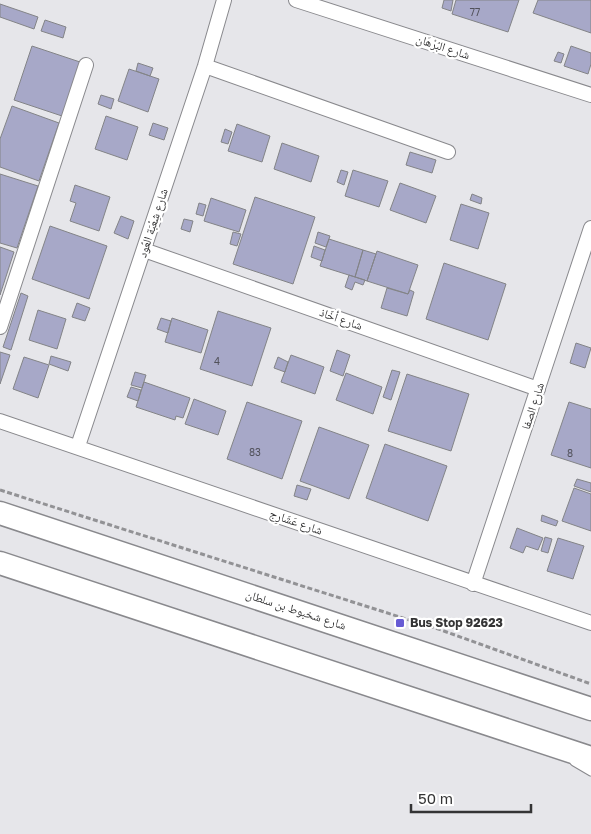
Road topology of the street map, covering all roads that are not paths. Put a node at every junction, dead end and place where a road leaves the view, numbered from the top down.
1 (224, 0) edge
2 (296, 0) edge
3 (86, 65) dead end
4 (204, 66) junction
5 (591, 95) edge
6 (448, 152) dead end
7 (591, 228) edge
8 (144, 250) junction
9 (0, 327) edge
10 (538, 389) junction
11 (0, 421) edge
12 (78, 446) junction
13 (3, 513) edge
14 (0, 562) edge
15 (473, 584) junction
16 (591, 623) edge
17 (591, 709) edge
18 (550, 743) junction
19 (591, 758) edge
20 (591, 772) edge

1 - 4 street, شارع شِعْبَة العُود
2 - 5 street, شارع البُرْهَان
3 - 9 street
4 - 6 street
4 - 8 street, شارع شِعْبَة العُود
7 - 10 street, شارع الصفا
8 - 10 street, شارع أخّاذ
8 - 12 street, شارع شِعْبَة العُود
10 - 15 street, شارع الصفا
11 - 12 street, شارع عَشَارِج
12 - 15 street, شارع عَشَارِج
13 - 17 main road, شارع شخبوط بن سلطان
14 - 18 main road
15 - 16 street, شارع عَشَارِج
18 - 19 main road
18 - 20 lane

